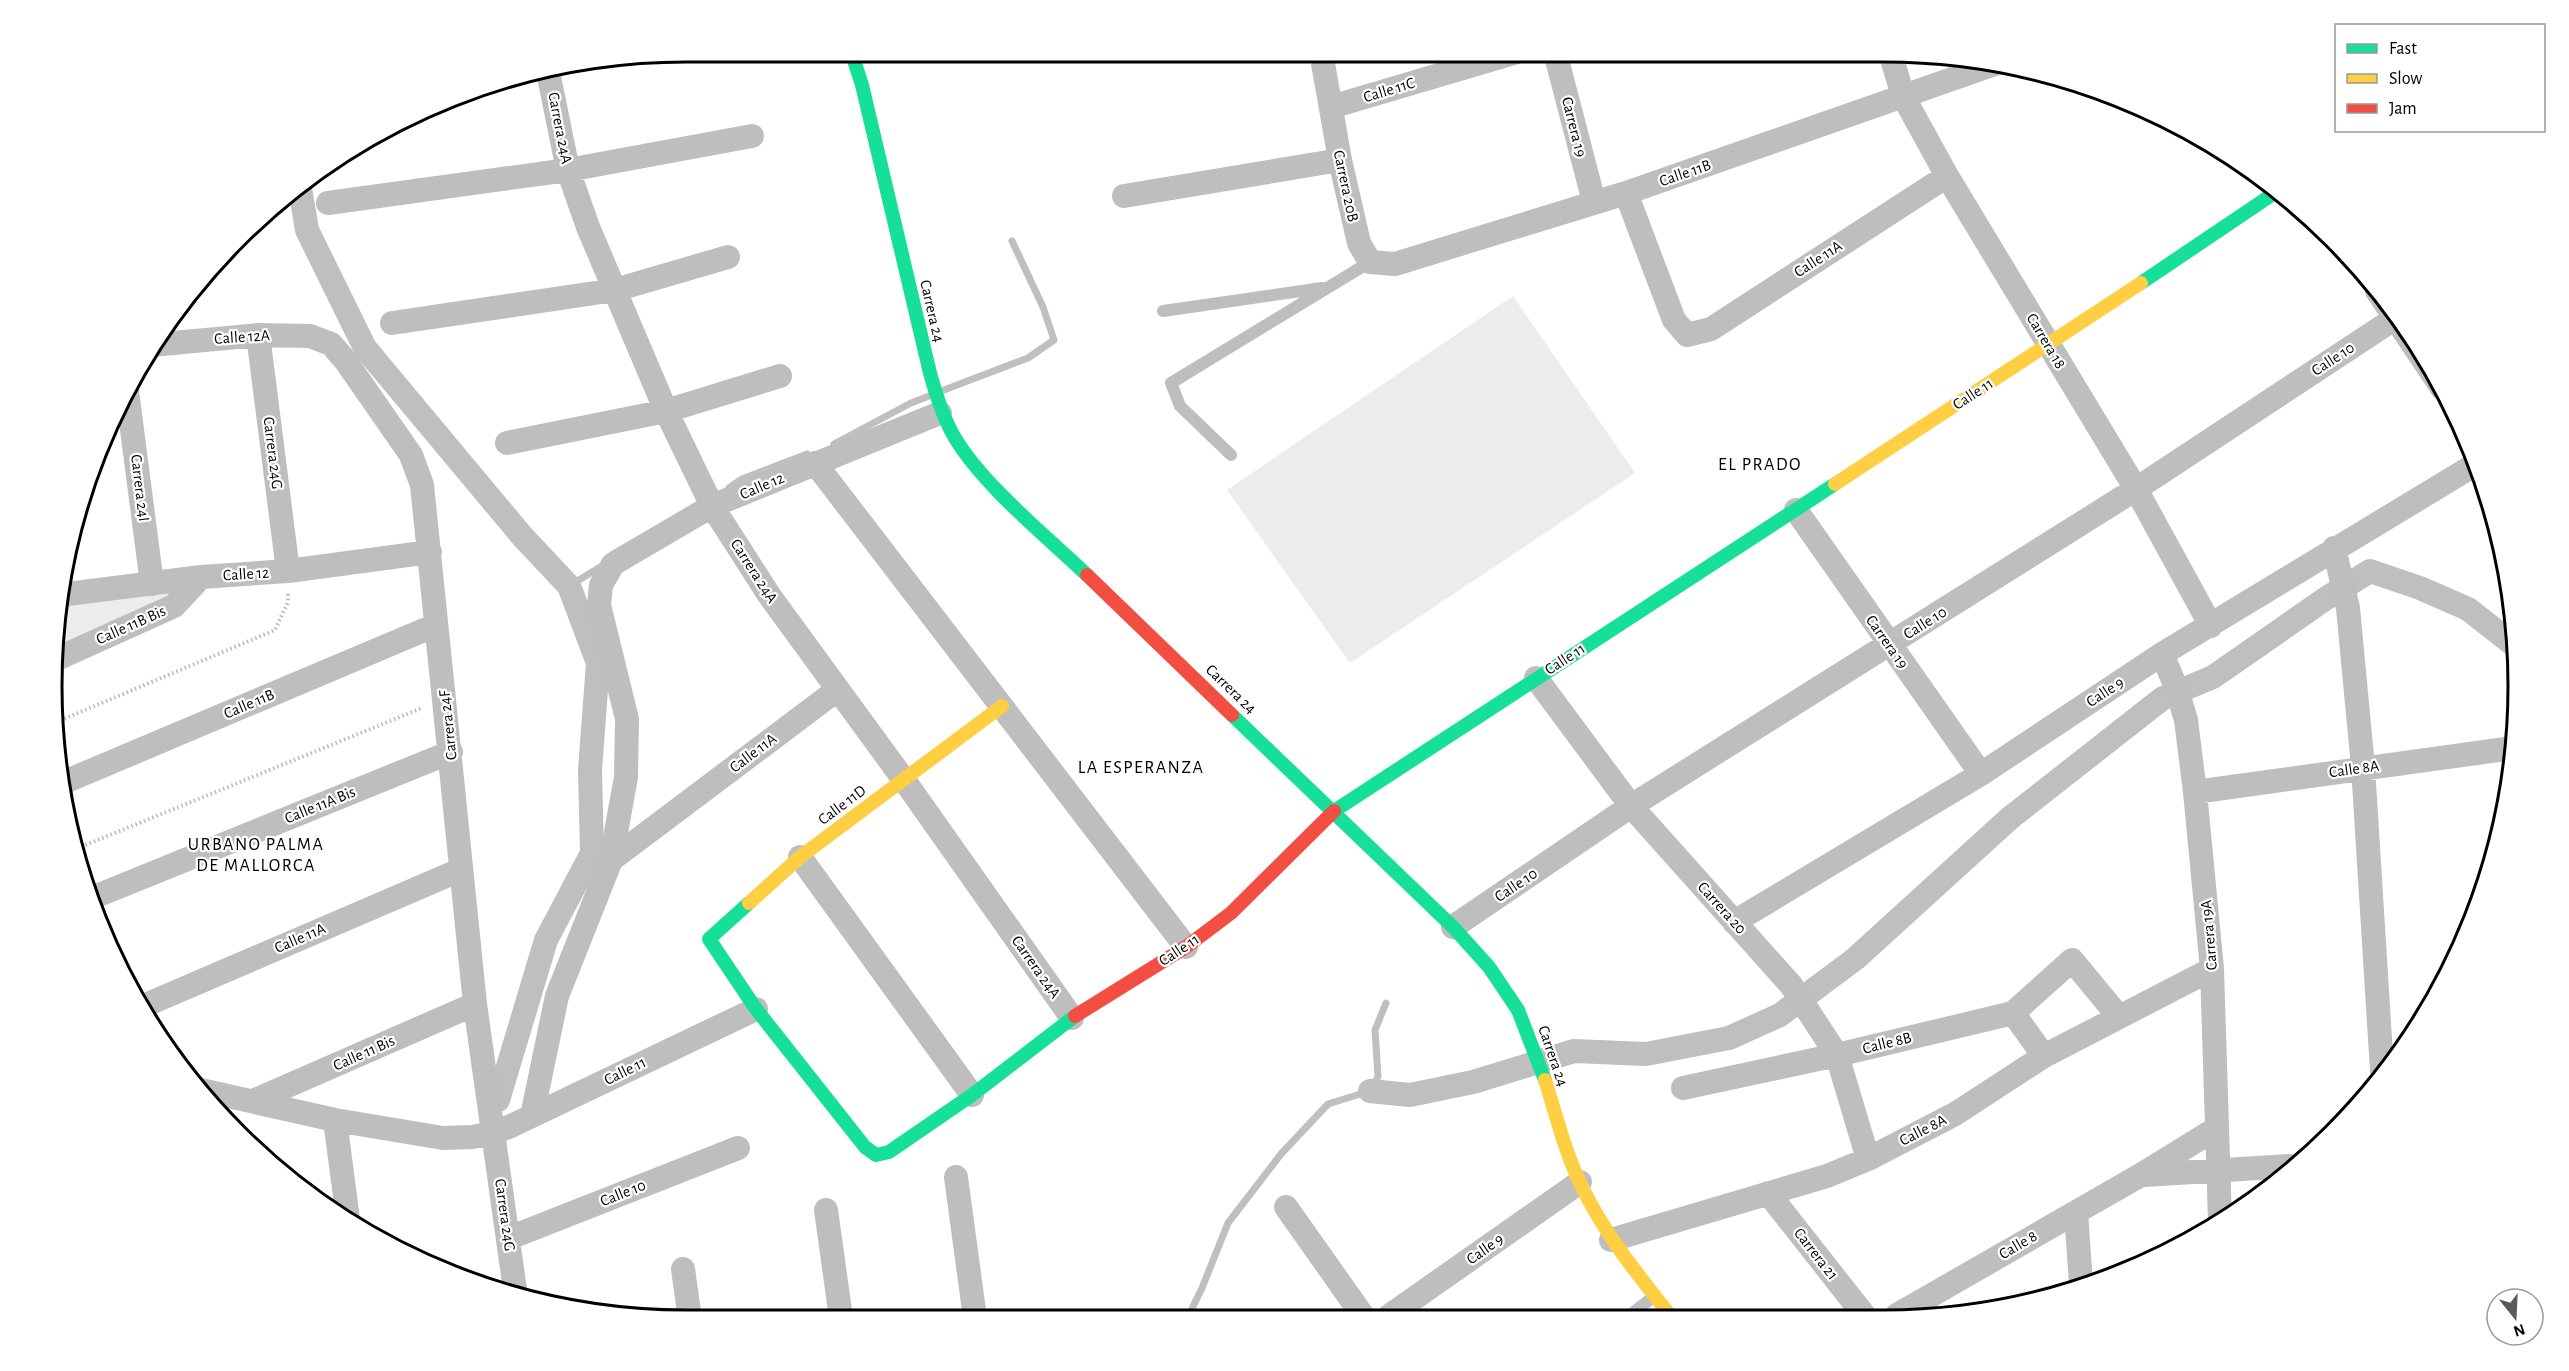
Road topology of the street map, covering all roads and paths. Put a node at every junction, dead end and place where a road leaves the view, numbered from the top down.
1 (855, 62) edge
2 (1323, 62) edge
3 (1483, 62) edge
4 (1558, 62) edge
5 (1893, 62) edge
6 (1980, 69) edge
7 (549, 77) edge
8 (1903, 96) junction
9 (1331, 107) junction
10 (752, 136) dead end
11 (1340, 160) junction
12 (568, 170) junction
13 (1947, 176) junction
14 (1626, 193) junction
15 (1124, 196) dead end
16 (2270, 196) edge
17 (1594, 202) junction
18 (328, 203) dead end
19 (728, 257) dead end
20 (1370, 262) junction
21 (1329, 287) junction
22 (615, 290) junction
23 (1163, 311) dead end
24 (2390, 321) edge
25 (392, 323) dead end
26 (258, 335) junction
27 (164, 344) edge
28 (331, 344) joint
29 (2048, 345) junction
30 (780, 376) dead end
31 (129, 405) edge
32 (938, 407) junction
33 (666, 411) junction
34 (507, 444) dead end
35 (1231, 455) dead end
36 (815, 463) junction
37 (2468, 469) edge
38 (2136, 489) junction
39 (712, 506) junction
40 (1796, 510) junction
41 (2334, 548) junction
42 (430, 552) junction
43 (288, 571) junction
44 (201, 577) junction
45 (152, 584) junction
46 (69, 594) edge
47 (436, 625) junction
48 (2211, 626) junction
49 (1889, 646) junction
50 (2162, 654) junction
51 (63, 656) edge
52 (1536, 678) junction
53 (837, 690) junction
54 (446, 699) junction
55 (1002, 706) junction
56 (63, 719) edge
57 (2504, 749) edge
58 (451, 752) junction
59 (2362, 767) junction
60 (1981, 774) junction
61 (69, 780) edge
62 (904, 780) junction
63 (2194, 792) junction
64 (1631, 806) junction
65 (1334, 811) junction
66 (83, 846) edge
67 (800, 857) junction
68 (611, 860) junction
69 (460, 870) junction
70 (98, 895) edge
71 (1734, 922) junction
72 (1453, 927) junction
73 (1186, 947) junction
74 (2212, 969) junction
75 (149, 1004) edge
76 (475, 1004) junction
77 (756, 1009) junction
78 (2013, 1013) junction
79 (2119, 1017) junction
80 (1072, 1018) junction
81 (1837, 1055) junction
82 (2044, 1056) junction
83 (2381, 1062) edge
84 (1683, 1088) dead end
85 (972, 1095) junction
86 (217, 1098) edge
87 (253, 1101) junction
88 (532, 1116) junction
89 (335, 1120) junction
90 (2217, 1128) junction
91 (493, 1134) junction
92 (738, 1148) dead end
93 (1868, 1159) junction
94 (2281, 1167) edge
95 (2220, 1170) junction
96 (2139, 1176) junction
97 (956, 1177) dead end
98 (1580, 1182) junction
99 (1768, 1193) junction
100 (1286, 1207) dead end
101 (347, 1209) edge
102 (826, 1210) dead end
103 (2220, 1210) edge
104 (2076, 1212) junction
105 (509, 1238) junction
106 (1611, 1240) junction
107 (683, 1269) dead end
108 (2081, 1277) edge
109 (515, 1285) edge
110 (1654, 1296) junction
111 (1908, 1309) edge
112 (689, 1310) edge
113 (840, 1310) edge
114 (974, 1310) edge
115 (1360, 1310) edge
116 (1398, 1310) edge
117 (1636, 1310) edge
118 (1665, 1310) edge
119 (1860, 1310) edge

1 - 32 street, Carrera 24
2 - 9 street, Carrera 20B
3 - 9 street, Calle 11C
4 - 17 street, Carrera 19
5 - 8 street, Carrera 18
6 - 8 street, Calle 11B
7 - 12 street, Carrera 24A
8 - 13 street, Carrera 18
8 - 14 street, Calle 11B
9 - 11 street, Carrera 20B
10 - 12 street
11 - 15 street
11 - 20 street, Carrera 20B
12 - 18 street
12 - 22 street, Carrera 24A
13 - 14 street, Calle 11A
13 - 29 street, Carrera 18
14 - 17 street, Calle 11B
16 - 29 street, Calle 11
17 - 20 street, Calle 11B
19 - 22 street
20 - 21 lane
21 - 23 lane
21 - 35 lane
22 - 25 street
22 - 33 street, Carrera 24A
24 - 38 street, Calle 10
26 - 27 street, Calle 12A
26 - 28 street, Calle 12A
26 - 43 street, Carrera 24G
28 - 42 street, Carrera 24F
29 - 38 street, Carrera 18
29 - 40 street, Calle 11
30 - 33 street
31 - 45 street, Carrera 24I
32 - 36 street, Calle 12
32 - 65 street, Carrera 24
33 - 34 street
33 - 39 street, Carrera 24A
36 - 39 street, Calle 12
36 - 55 street
37 - 41 street, Calle 9
38 - 48 street, Carrera 18
38 - 49 street, Calle 10
39 - 53 street, Carrera 24A
39 - 68 street, Calle 12
40 - 49 street, Carrera 19
40 - 52 street, Calle 11
41 - 48 street, Calle 9
41 - 59 street
42 - 43 street, Calle 12
42 - 47 street, Carrera 24F
43 - 44 street, Calle 12
43 - 56 path
44 - 45 street, Calle 12
44 - 51 street, Calle 11B Bis
45 - 46 street, Calle 12
47 - 54 street, Carrera 24F
47 - 61 street, Calle 11B
48 - 50 street, Calle 9
49 - 60 street, Carrera 19
49 - 64 street, Calle 10
50 - 60 street, Calle 9
50 - 63 street, Carrera 19A
52 - 64 street, Carrera 20
52 - 65 street, Calle 11
53 - 62 street, Carrera 24A
53 - 68 street, Calle 11A
54 - 58 street, Carrera 24F
54 - 66 path
55 - 62 street, Calle 11D
55 - 73 street
57 - 59 street, Calle 8A
58 - 69 street, Carrera 24F
58 - 70 street, Calle 11A Bis
59 - 63 street, Calle 8A
59 - 83 street
60 - 71 street, Calle 9
62 - 67 street, Calle 11D
62 - 80 street, Carrera 24A
63 - 74 street, Carrera 19A
64 - 71 street, Carrera 20
64 - 72 street, Calle 10
65 - 72 street, Carrera 24
65 - 73 street, Calle 11
67 - 77 street, Calle 11D
67 - 85 street
68 - 88 street
69 - 75 street, Calle 11A
69 - 76 street, Carrera 24F
71 - 81 street, Carrera 20
72 - 98 street, Carrera 24
73 - 80 street, Calle 11
74 - 79 street, Calle 8A
74 - 90 street, Carrera 19A
76 - 87 street, Calle 11 Bis
76 - 91 street, Carrera 24F
77 - 85 street, Calle 11
77 - 88 street, Calle 11
78 - 79 street, Calle 8B
78 - 81 street, Calle 8B
78 - 82 street
79 - 82 street, Calle 8A
80 - 85 street, Calle 11
81 - 84 street, Calle 8B
81 - 93 street, Carrera 20
82 - 93 street, Calle 8A
86 - 87 street
87 - 89 street
88 - 91 street, Calle 11
89 - 91 street
89 - 101 street
90 - 95 street, Carrera 19A
90 - 96 street, Calle 8
91 - 105 street, Carrera 24G
92 - 105 street, Calle 10
93 - 99 street, Calle 8A
94 - 95 street, Calle 8
95 - 96 street, Calle 8
95 - 103 street, Carrera 19A
96 - 104 street, Calle 8
97 - 114 street
98 - 106 street, Carrera 24
98 - 116 street, Calle 9
99 - 106 street, Calle 8A
99 - 119 street, Carrera 21
100 - 115 street
102 - 113 street
104 - 108 street
104 - 111 street, Calle 8
105 - 109 street, Carrera 24G
106 - 110 street, Carrera 24
107 - 112 street
110 - 117 lane
110 - 118 street, Carrera 24

